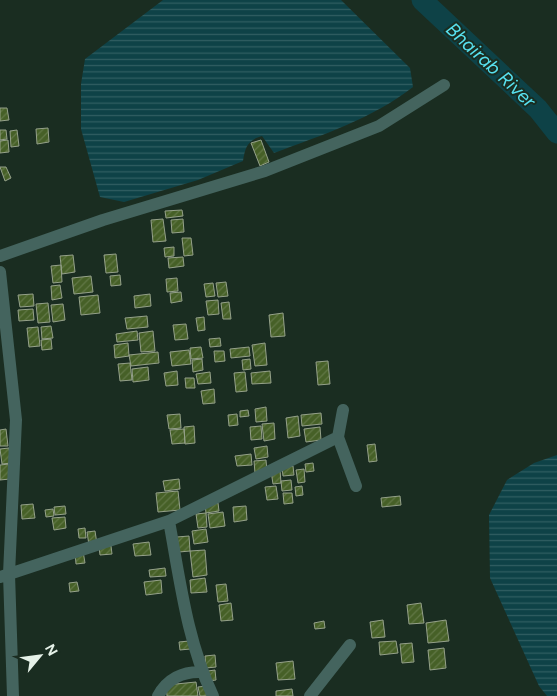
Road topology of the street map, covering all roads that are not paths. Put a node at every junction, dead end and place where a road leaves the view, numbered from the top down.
1 (444, 85) dead end
2 (0, 256) edge
3 (0, 272) edge
4 (343, 410) dead end
5 (338, 438) junction
6 (356, 486) dead end
7 (169, 521) junction
8 (4, 575) edge
9 (350, 645) dead end
10 (202, 672) junction
11 (12, 696) edge
12 (158, 696) edge
13 (213, 696) edge
14 (310, 696) edge

1 - 2 street
3 - 8 street
4 - 5 street
5 - 6 street
5 - 7 street
7 - 8 street
7 - 10 street
8 - 11 street
9 - 14 street
10 - 12 street
10 - 13 street

